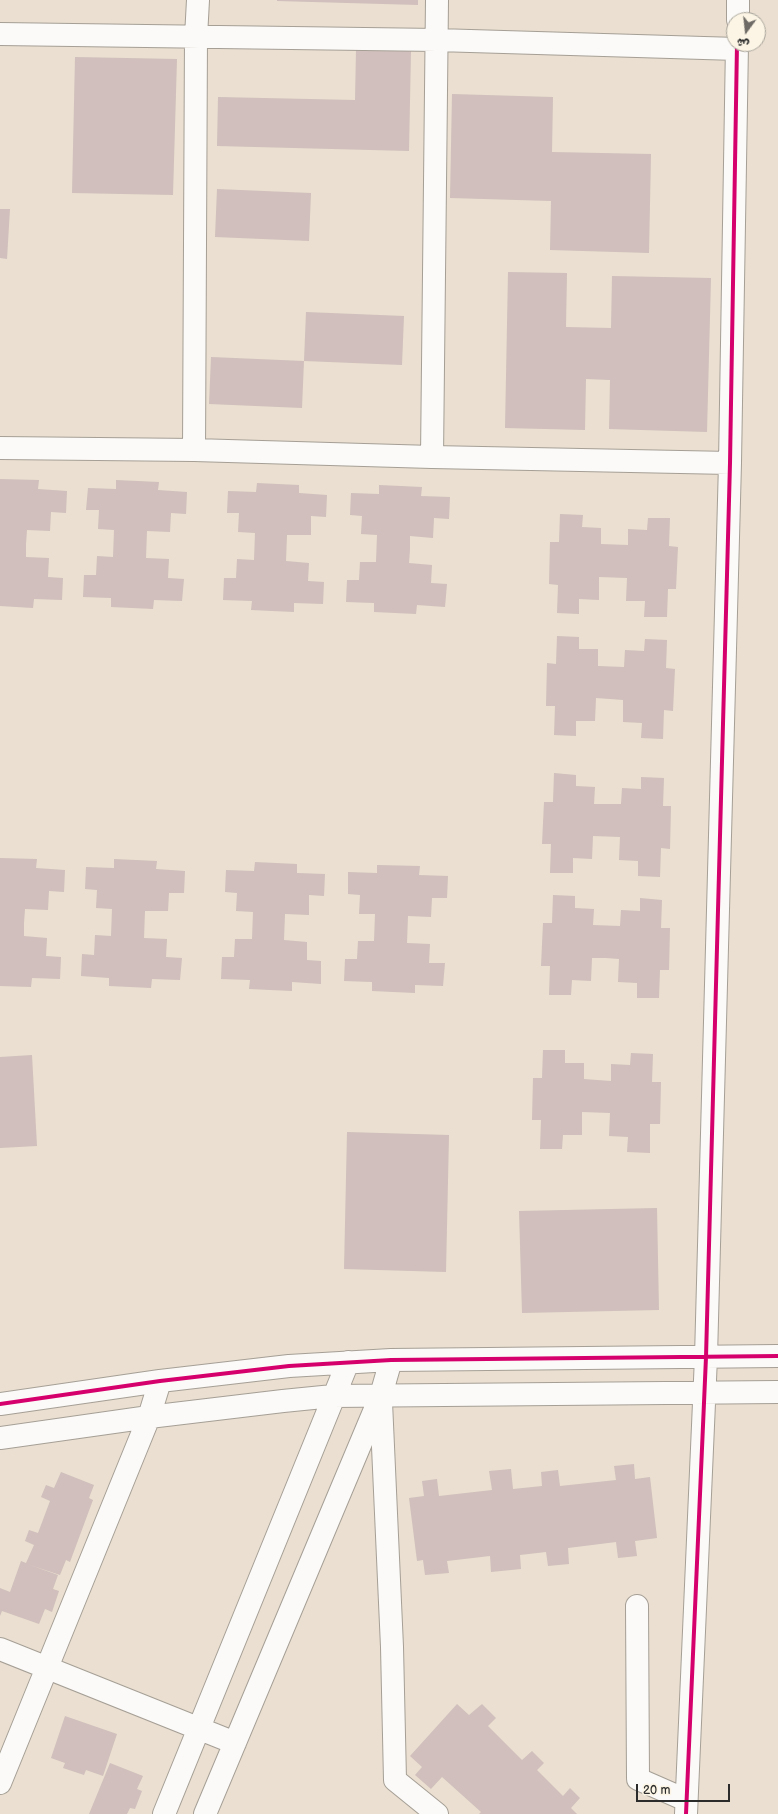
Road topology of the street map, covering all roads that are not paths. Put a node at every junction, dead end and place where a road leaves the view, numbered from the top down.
1 (198, 0) edge
2 (437, 0) edge
3 (738, 0) edge
4 (738, 12) edge
5 (0, 34) edge
6 (196, 37) junction
7 (437, 40) junction
8 (726, 47) edge
9 (737, 52) edge
10 (0, 448) edge
11 (194, 450) junction
12 (432, 457) junction
13 (730, 463) junction
14 (706, 1356) junction
15 (778, 1356) edge
16 (391, 1360) junction
17 (348, 1362) junction
18 (160, 1381) junction
19 (778, 1392) edge
20 (704, 1393) junction
21 (381, 1394) junction
22 (333, 1396) junction
23 (0, 1404) edge
24 (149, 1417) junction
25 (0, 1438) edge
26 (637, 1606) dead end
27 (0, 1649) edge
28 (47, 1668) junction
29 (200, 1728) junction
30 (235, 1743) junction
31 (2, 1771) edge
32 (686, 1807) edge
33 (164, 1814) edge
34 (206, 1814) edge
35 (437, 1814) edge

1 - 6 street
2 - 7 street
3 - 4 street
5 - 6 street
6 - 7 street
6 - 11 street
7 - 8 street
7 - 12 street
9 - 13 street
10 - 11 street
11 - 12 street
12 - 13 street
13 - 14 street
14 - 15 street
14 - 16 street
14 - 20 street
16 - 17 street
16 - 21 street
17 - 18 street
17 - 22 street
18 - 23 street
18 - 24 street
19 - 20 street
20 - 21 street
20 - 32 street
21 - 22 street
21 - 30 street
21 - 35 street
22 - 24 street
22 - 29 street
24 - 25 street
24 - 28 street
26 - 32 street
27 - 28 street
28 - 29 street
28 - 31 street
29 - 30 street
29 - 33 street
30 - 34 street

